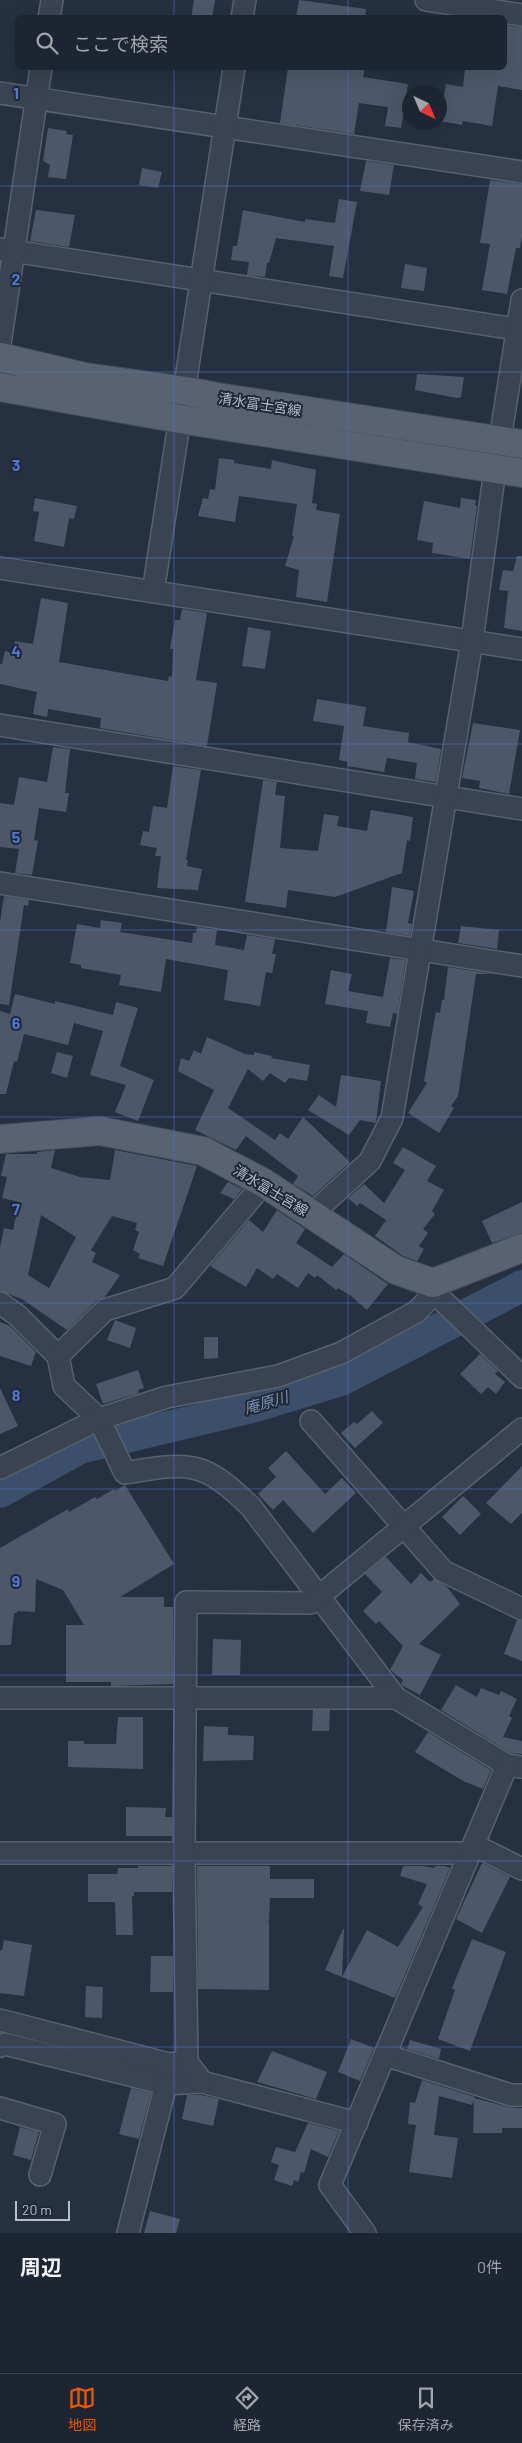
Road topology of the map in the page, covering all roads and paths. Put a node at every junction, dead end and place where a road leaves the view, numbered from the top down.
1 (52, 0) edge
2 (245, 0) edge
3 (426, 0) edge
4 (50, 15) edge
5 (242, 15) edge
6 (522, 15) edge
7 (41, 70) edge
8 (234, 70) edge
9 (0, 93) edge
10 (35, 99) junction
11 (225, 127) junction
12 (522, 172) edge
13 (7, 250) edge
14 (202, 280) junction
15 (522, 300) edge
16 (520, 329) edge
17 (0, 344) edge
18 (0, 357) edge
19 (0, 387) edge
20 (186, 391) junction
21 (180, 419) junction
22 (511, 442) edge
23 (495, 469) junction
24 (522, 473) edge
25 (0, 568) edge
26 (153, 592) junction
27 (472, 641) junction
28 (522, 649) edge
29 (0, 725) edge
30 (445, 797) junction
31 (522, 809) edge
32 (0, 883) edge
33 (419, 951) junction
34 (522, 966) edge
35 (0, 1139) edge
36 (264, 1183) junction
37 (312, 1214) junction
38 (522, 1248) edge
39 (437, 1291) junction
40 (0, 1303) edge
41 (58, 1356) junction
42 (522, 1377) edge
43 (311, 1421) dead end
44 (102, 1425) junction
45 (522, 1429) edge
46 (0, 1468) edge
47 (404, 1526) junction
48 (320, 1597) junction
49 (522, 1609) edge
50 (0, 1698) edge
51 (184, 1698) junction
52 (396, 1698) junction
53 (514, 1766) edge
54 (472, 1849) junction
55 (0, 1853) edge
56 (184, 1853) junction
57 (522, 1869) edge
58 (0, 2020) edge
59 (0, 2046) edge
60 (386, 2055) junction
61 (187, 2062) junction
62 (202, 2082) junction
63 (166, 2084) junction
64 (522, 2095) edge
65 (0, 2108) edge
66 (356, 2124) junction
67 (40, 2176) dead end
68 (128, 2233) edge
69 (365, 2233) edge

1 - 4 street
2 - 5 street
3 - 6 street
7 - 10 street
8 - 11 street
9 - 10 street
10 - 11 street
10 - 13 street
11 - 12 street
11 - 14 street
13 - 14 street
13 - 17 street
14 - 16 street
14 - 20 street
15 - 16 street
16 - 22 street
18 - 20 main road, 清水富士宮線
19 - 21 main road, 清水富士宮線
20 - 21 street
20 - 22 main road, 清水富士宮線
21 - 23 main road, 清水富士宮線
21 - 26 street
23 - 24 main road, 清水富士宮線
23 - 27 street
25 - 26 street
26 - 27 street
27 - 28 street
27 - 30 street
29 - 30 street
30 - 31 street
30 - 33 street
32 - 33 street
33 - 34 street
33 - 37 street
35 - 36 main road, 清水富士宮線
36 - 37 main road, 清水富士宮線
36 - 41 street
37 - 39 main road, 清水富士宮線
38 - 39 main road
39 - 42 street
39 - 44 street
40 - 41 street
41 - 44 street
43 - 47 street
44 - 46 street
44 - 48 street
45 - 47 street
47 - 48 street
47 - 49 street
48 - 51 street
48 - 52 street
50 - 51 street
51 - 52 street
51 - 56 street
52 - 53 street
53 - 54 street
54 - 56 street
54 - 57 street
54 - 60 street
55 - 56 street
56 - 61 street
58 - 61 street
59 - 63 street
60 - 64 street
60 - 66 street
61 - 62 street
62 - 63 street
62 - 66 street
63 - 68 street
65 - 67 street
66 - 69 street

